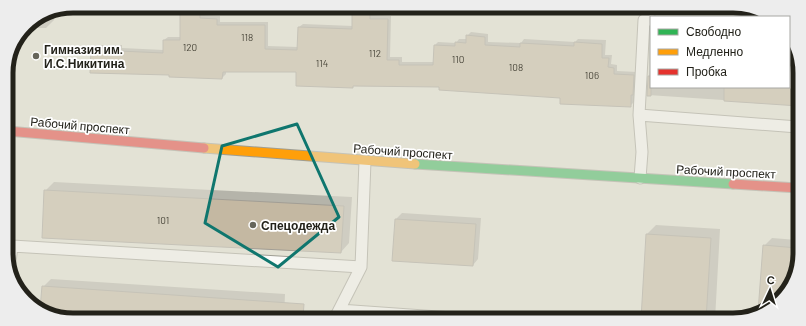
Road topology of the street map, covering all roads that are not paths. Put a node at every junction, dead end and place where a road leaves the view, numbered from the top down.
1 (650, 20) edge
2 (639, 115) junction
3 (793, 127) edge
4 (13, 132) edge
5 (365, 161) junction
6 (640, 178) junction
7 (793, 188) edge
8 (13, 246) edge
9 (361, 267) junction
10 (338, 313) edge

1 - 2 lane
2 - 3 lane
2 - 6 lane
4 - 5 street, Рабочий проспект
5 - 6 street, Рабочий проспект
5 - 9 lane
6 - 7 street, Рабочий проспект
8 - 9 lane
9 - 10 lane

